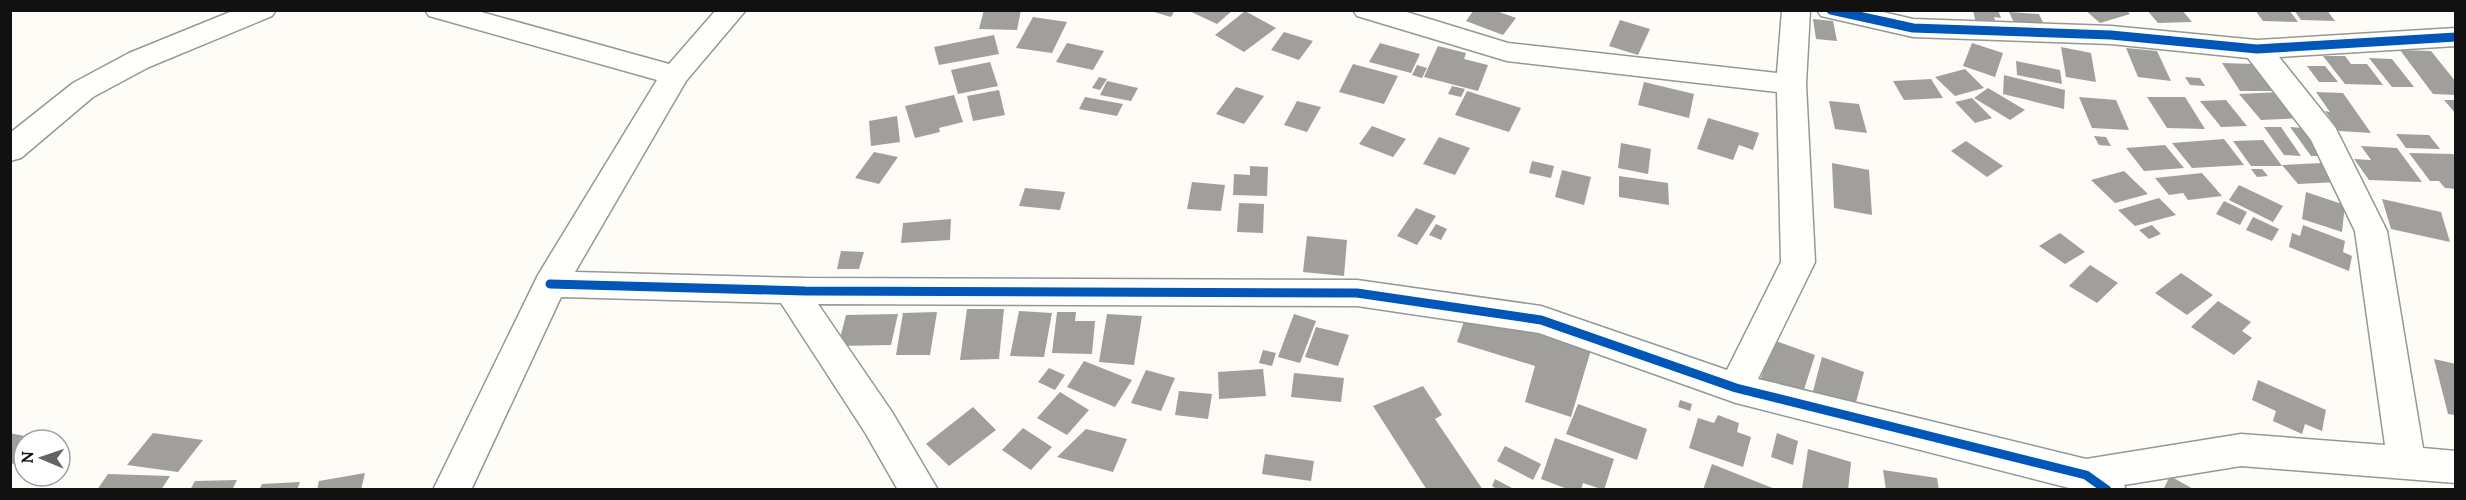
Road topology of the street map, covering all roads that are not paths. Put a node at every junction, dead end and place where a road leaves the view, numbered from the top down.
1 (262, 10) edge
2 (439, 10) edge
3 (732, 10) edge
4 (1367, 10) edge
5 (1796, 10) edge
6 (1831, 10) edge
7 (2456, 37) edge
8 (2257, 49) junction
9 (675, 75) junction
10 (1791, 84) junction
11 (10, 150) edge
12 (550, 284) junction
13 (791, 291) junction
14 (1736, 388) junction
15 (2406, 462) junction
16 (2456, 467) edge
17 (2097, 482) edge
18 (452, 489) edge
19 (919, 489) edge

1 - 11 street
2 - 9 street
3 - 9 street
4 - 10 street
5 - 10 street
6 - 8 street
7 - 8 street
8 - 15 street
9 - 12 street
10 - 14 street
12 - 13 street
12 - 18 street
13 - 14 street
13 - 19 street
14 - 17 street
15 - 16 street
15 - 17 street

